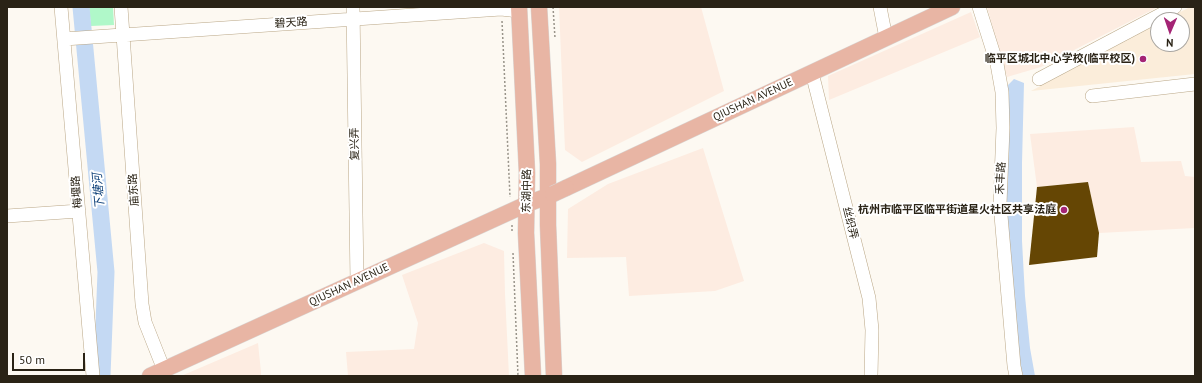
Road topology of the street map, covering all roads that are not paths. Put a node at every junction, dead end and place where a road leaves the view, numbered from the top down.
1 (62, 7) edge
2 (121, 7) edge
3 (539, 7) edge
4 (880, 7) edge
5 (952, 7) edge
6 (979, 7) edge
7 (1175, 7) edge
8 (519, 9) edge
9 (353, 13) edge
10 (119, 35) junction
11 (886, 38) junction
12 (64, 39) junction
13 (812, 73) junction
14 (1039, 79) dead end
15 (1195, 84) edge
16 (1092, 96) dead end
17 (556, 193) junction
18 (526, 204) junction
19 (79, 211) junction
20 (7, 216) edge
21 (357, 282) junction
22 (157, 373) edge
23 (93, 376) edge
24 (533, 376) edge
25 (554, 376) edge
26 (871, 376) edge
27 (1016, 376) edge

1 - 12 street, 梅堰路
2 - 10 street, 庙东路
3 - 17 main road, 东湖中路
4 - 11 street
5 - 11 main road, QIUSHAN AVENUE
6 - 27 street, 禾丰路
7 - 14 street
8 - 9 street, 碧天路
8 - 18 main road, 东湖中路
9 - 10 street, 碧天路
9 - 21 street, 复兴弄
10 - 12 street, 碧天路
10 - 22 street, 庙东路
11 - 13 main road, QIUSHAN AVENUE
12 - 19 street, 梅堰路
13 - 17 main road, QIUSHAN AVENUE
13 - 26 street, 丝织弄
15 - 16 street
17 - 18 main road, QIUSHAN AVENUE
17 - 25 main road, 东湖中路
18 - 21 main road, QIUSHAN AVENUE
18 - 24 main road, 东湖中路
19 - 20 street
19 - 23 street, 梅堰路
21 - 22 main road, QIUSHAN AVENUE

